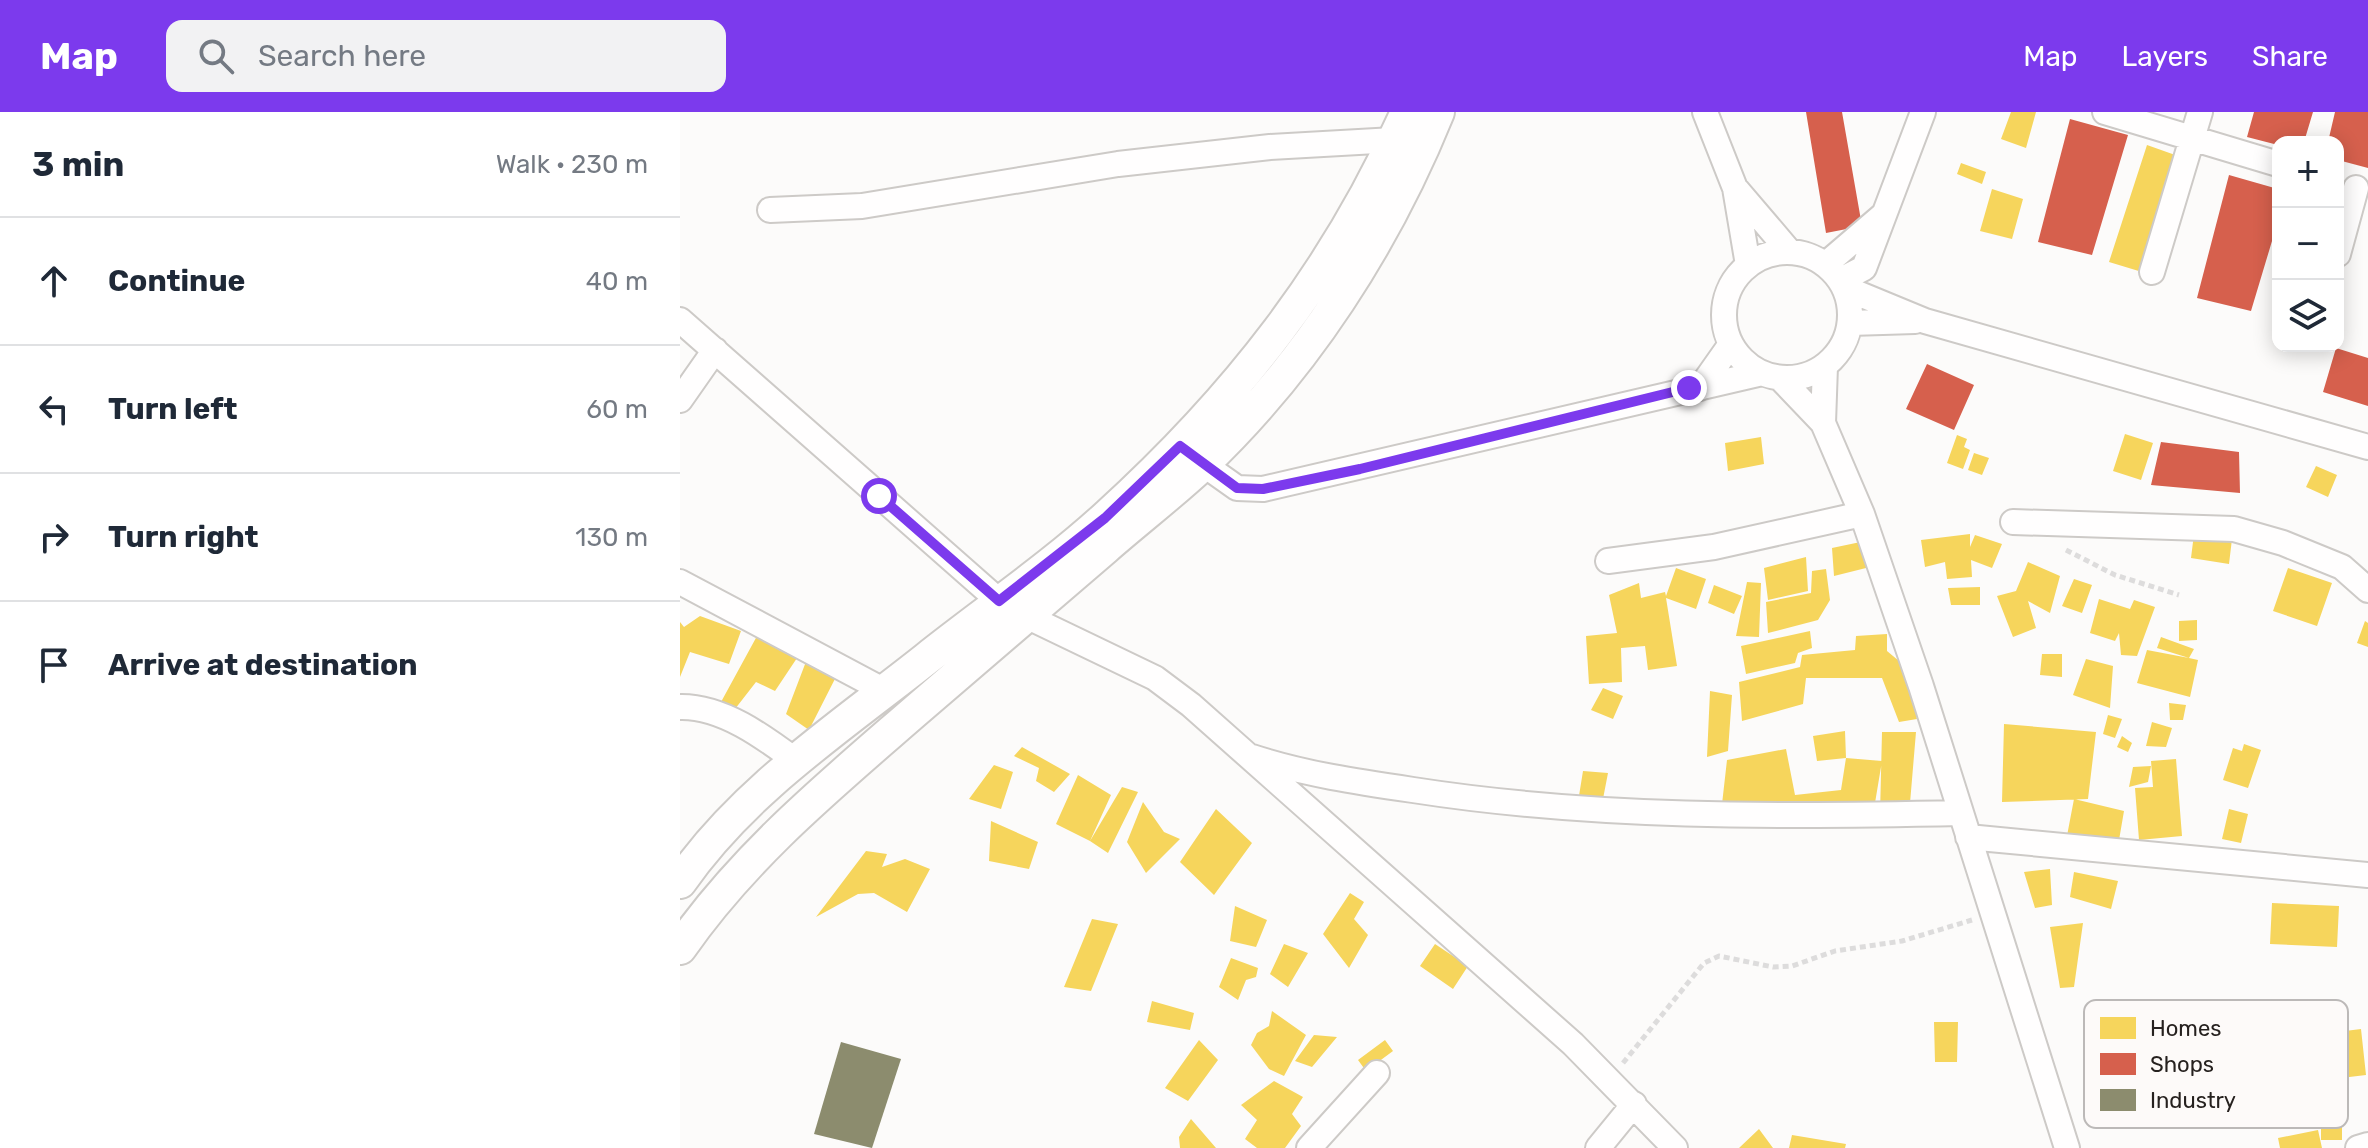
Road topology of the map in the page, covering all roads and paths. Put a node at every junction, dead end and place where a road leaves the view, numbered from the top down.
1 (1438, 112) edge
2 (1705, 112) edge
3 (1923, 112) edge
4 (2105, 112) edge
5 (2200, 112) edge
6 (1400, 126) edge
7 (2192, 138) junction
8 (2272, 162) edge
9 (2354, 187) edge
10 (1735, 188) junction
11 (770, 210) dead end
12 (2344, 229) edge
13 (1789, 251) junction
14 (1748, 265) junction
15 (2152, 272) dead end
16 (1837, 277) junction
17 (680, 320) edge
18 (1925, 321) junction
19 (1850, 323) junction
20 (1731, 344) junction
21 (715, 350) junction
22 (1825, 366) junction
23 (1771, 375) junction
24 (1700, 388) junction
25 (680, 400) edge
26 (1823, 423) junction
27 (2368, 447) edge
28 (1191, 455) junction
29 (1862, 514) junction
30 (2013, 522) dead end
31 (2059, 546) dead end
32 (1608, 561) dead end
33 (680, 582) edge
34 (2368, 590) edge
35 (2179, 595) dead end
36 (1012, 609) junction
37 (885, 691) junction
38 (680, 707) edge
39 (1242, 753) junction
40 (796, 761) junction
41 (1964, 825) junction
42 (2368, 875) edge
43 (680, 882) edge
44 (1992, 913) junction
45 (680, 948) edge
46 (1377, 1073) dead end
47 (1610, 1081) junction
48 (1634, 1104) junction
49 (2368, 1145) edge
50 (1309, 1148) edge
51 (1598, 1148) edge
52 (1675, 1148) edge
53 (2067, 1148) edge
54 (2358, 1148) edge

1 - 28 main road
2 - 10 street
3 - 16 street
4 - 7 street
5 - 7 street
6 - 11 street
6 - 28 main road
7 - 8 street
7 - 15 street
9 - 12 street
10 - 13 street
10 - 14 street
13 - 14 street
13 - 16 street
14 - 20 street
16 - 18 street
16 - 19 street
17 - 21 street
18 - 19 street
18 - 27 street
19 - 22 street
20 - 23 street
20 - 24 street
21 - 25 street
21 - 36 street
22 - 23 street
22 - 26 street
23 - 24 street
23 - 26 street
24 - 28 street
26 - 29 street
28 - 36 main road
29 - 32 street
29 - 41 street
30 - 34 street
31 - 35 path
33 - 37 street
36 - 37 main road
36 - 39 street
36 - 45 main road
37 - 40 main road
38 - 40 street
39 - 41 street
39 - 47 street
40 - 43 main road
41 - 42 street
41 - 44 street
44 - 47 path
44 - 53 street
46 - 50 street
47 - 48 street
48 - 51 street
48 - 52 street
49 - 54 street

